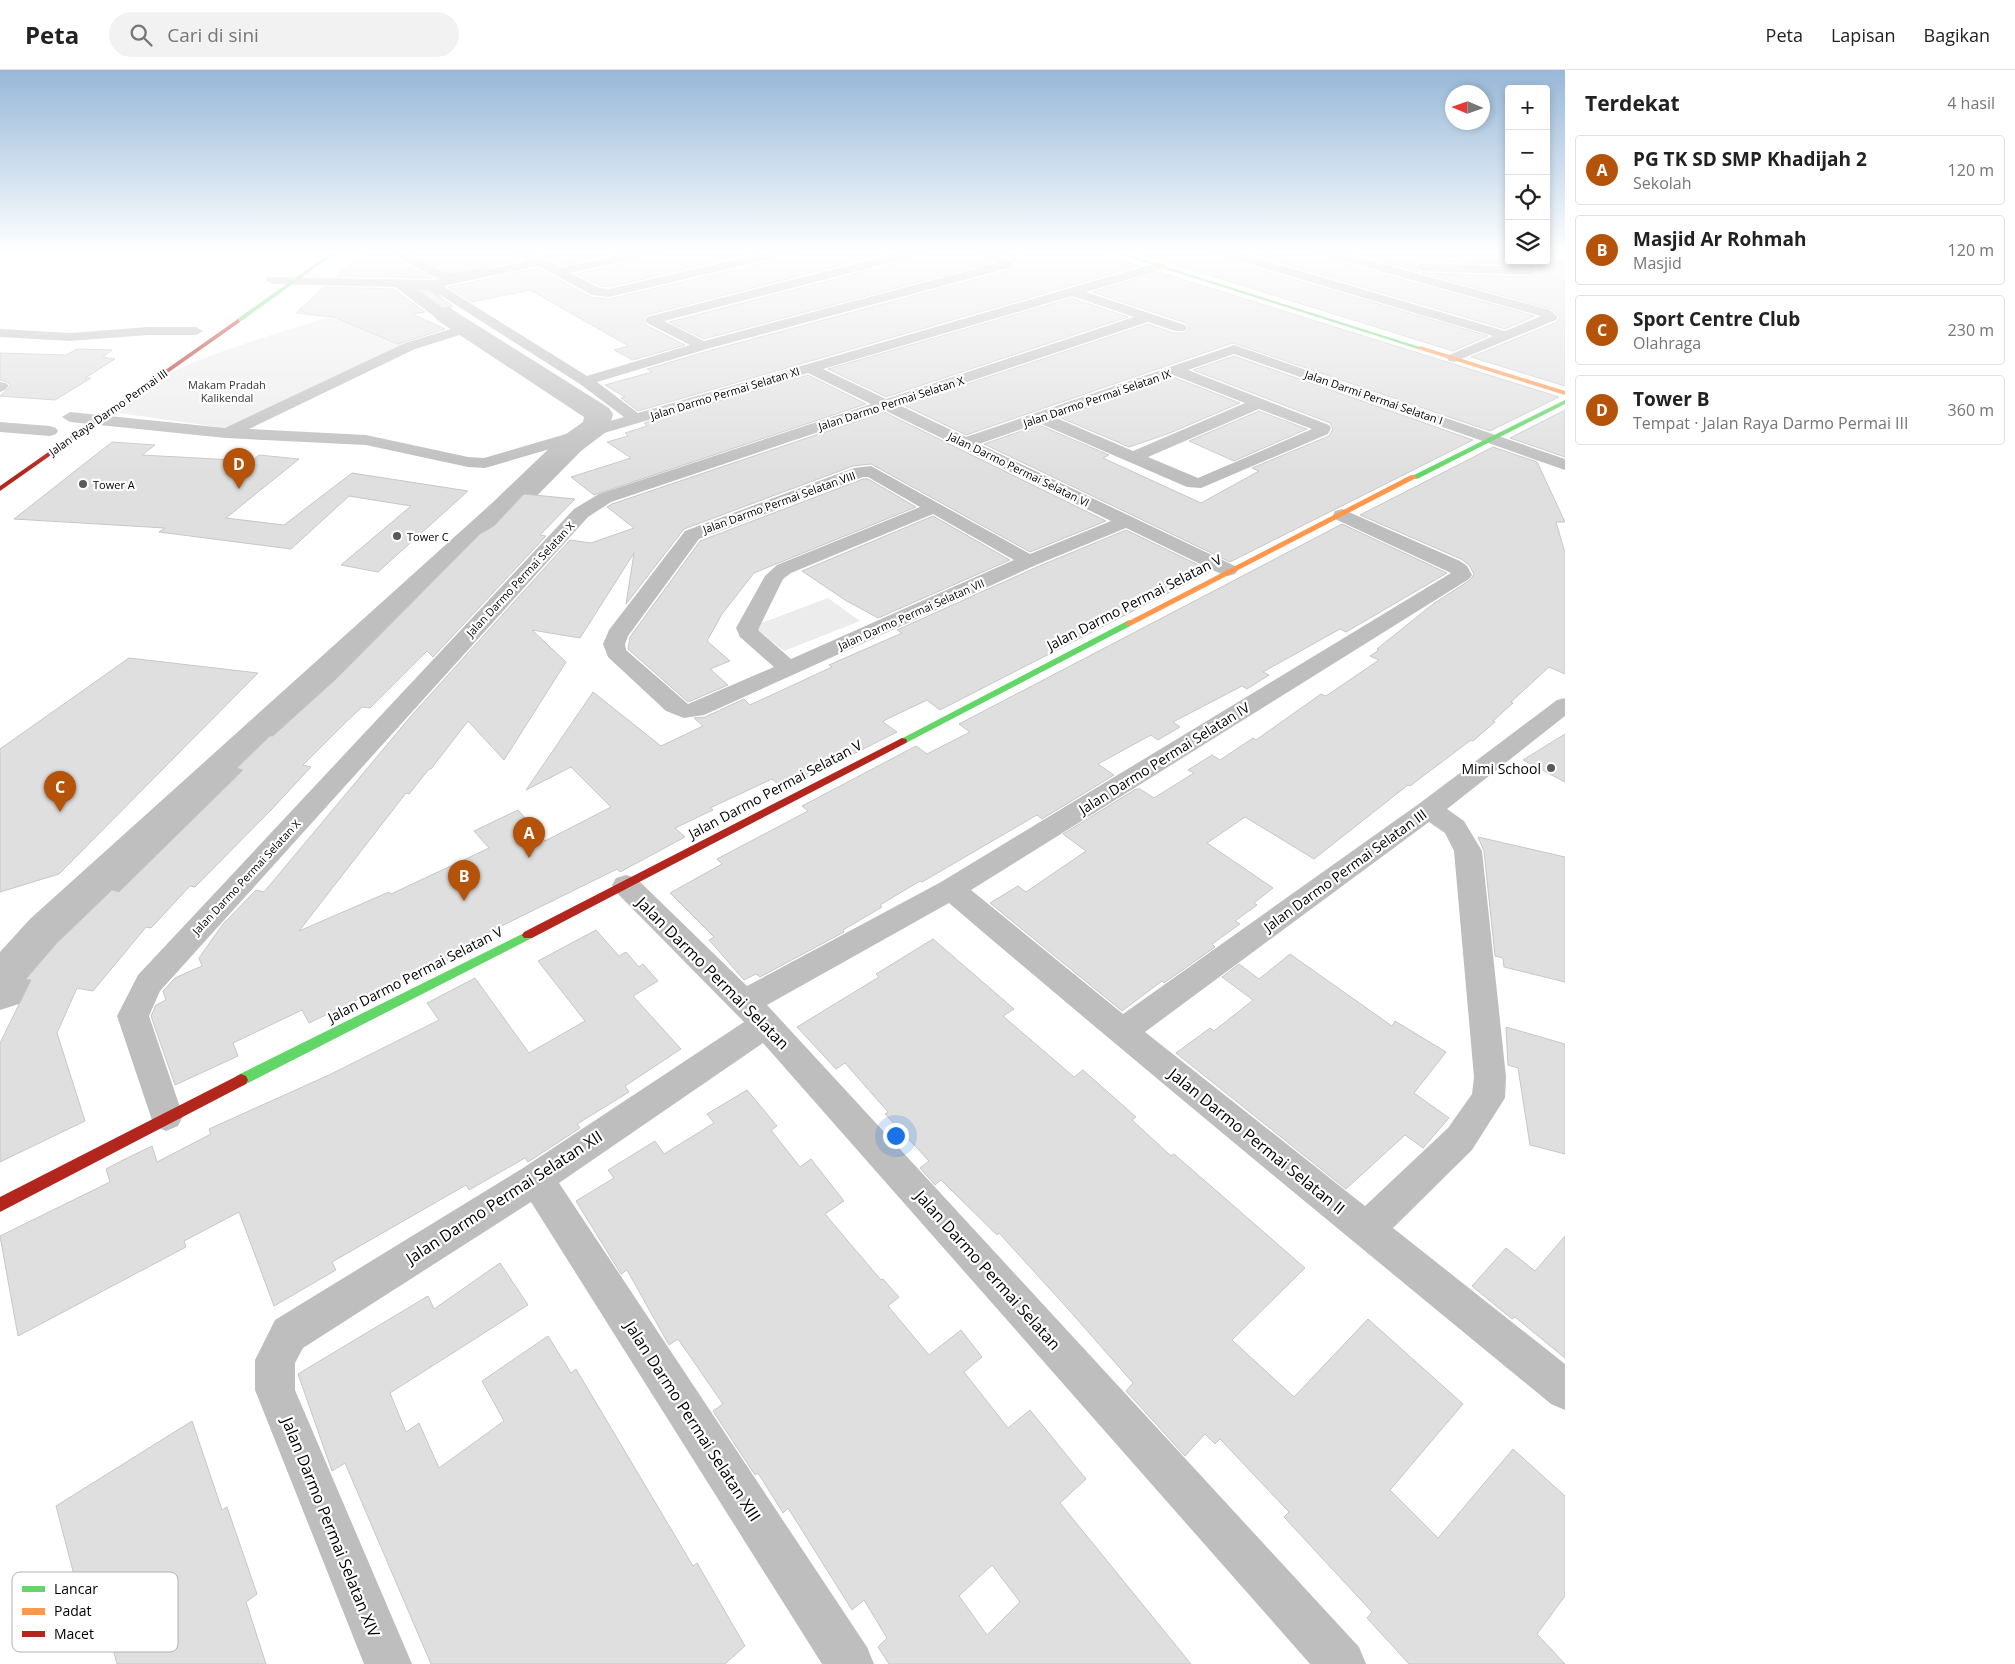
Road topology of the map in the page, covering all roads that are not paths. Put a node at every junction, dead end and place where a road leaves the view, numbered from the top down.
1 (228, 324) edge
2 (453, 324) edge
3 (495, 324) edge
4 (659, 324) edge
5 (784, 324) edge
6 (957, 324) edge
7 (1126, 324) edge
8 (1169, 324) edge
9 (1347, 324) edge
10 (1467, 324) edge
11 (1531, 324) edge
12 (200, 328) joint
13 (1180, 328) dead end
14 (0, 333) edge
15 (1503, 335) junction
16 (702, 346) junction
17 (1227, 350) joint
18 (187, 356) junction
19 (1454, 358) junction
20 (809, 368) junction
21 (1176, 371) junction
22 (584, 381) junction
23 (1565, 393) edge
24 (1565, 402) edge
25 (1260, 403) junction
26 (886, 404) junction
27 (86, 406) dead end
28 (70, 417) junction
29 (1039, 417) junction
30 (97, 419) junction
31 (636, 420) junction
32 (0, 428) edge
33 (50, 431) junction
34 (226, 433) junction
35 (1492, 438) junction
36 (36, 441) dead end
37 (965, 443) junction
38 (1132, 458) junction
39 (1565, 465) edge
40 (0, 489) edge
41 (935, 507) junction
42 (1342, 515) junction
43 (1126, 521) junction
44 (1029, 561) junction
45 (1228, 570) junction
46 (789, 669) junction
47 (1565, 705) edge
48 (696, 710) joint
49 (1429, 809) junction
50 (626, 885) junction
51 (951, 889) junction
52 (756, 1013) junction
53 (1122, 1032) junction
54 (166, 1116) junction
55 (536, 1179) junction
56 (0, 1205) edge
57 (1366, 1230) junction
58 (275, 1390) joint
59 (1565, 1390) edge
60 (388, 1664) edge
61 (850, 1664) edge
62 (1342, 1664) edge

1 - 18 street, Jalan Raya Darmo Permai III
2 - 34 street
3 - 22 street, Jalan Darmo Permai Selatan XI
4 - 16 street
5 - 16 street
6 - 20 street, Jalan Darmo Permai Selatan XI
7 - 26 street, Jalan Darmo Permai Selatan X
8 - 13 street
9 - 19 street
10 - 15 street
11 - 15 street
12 - 14 street
12 - 18 street
15 - 19 street
16 - 22 street
17 - 21 street, Jalan Darmo Permai Selatan IX
17 - 35 street, Jalan Darmi Permai Selatan I
18 - 30 street, Jalan Raya Darmo Permai III
19 - 23 street
20 - 26 street, Jalan Darmo Permai Selatan VI
20 - 31 street, Jalan Darmo Permai Selatan XI
21 - 25 street
21 - 29 street, Jalan Darmo Permai Selatan IX
22 - 31 street, Jalan Darmo Permai Selatan XI
24 - 35 street, Jalan Darmo Permai Selatan V
25 - 38 street
25 - 38 street
26 - 37 street, Jalan Darmo Permai Selatan VI
26 - 54 street, Jalan Darmo Permai Selatan X
27 - 28 street, Jalan Raya Darmo Permai III
28 - 30 street, Jalan Darmo Permai Selatan XI
28 - 33 street, Jalan Raya Darmo Permai III
29 - 37 street, Jalan Darmo Permai Selatan IX
29 - 38 street
30 - 34 street, Jalan Darmo Permai Selatan XI
30 - 40 street, Jalan Raya Darmo Permai III
31 - 34 street, Jalan Darmo Permai Selatan XI
32 - 33 street
33 - 36 street, Jalan Raya Darmo Permai III
35 - 39 street, Jalan Darmi Permai Selatan I
35 - 42 street, Jalan Darmo Permai Selatan V
37 - 43 street, Jalan Darmo Permai Selatan VI
41 - 44 street, Jalan Darmo Permai Selatan VIII
41 - 46 street
41 - 48 street, Jalan Darmo Permai Selatan VIII
42 - 45 street, Jalan Darmo Permai Selatan V
42 - 51 street, Jalan Darmo Permai Selatan IV
43 - 44 street, Jalan Darmo Permai Selatan VII
43 - 45 street, Jalan Darmo Permai Selatan VI
44 - 46 street, Jalan Darmo Permai Selatan VII
45 - 50 street, Jalan Darmo Permai Selatan V
46 - 48 street, Jalan Darmo Permai Selatan VII
47 - 49 street, Jalan Darmo Permai Selatan III
49 - 53 street, Jalan Darmo Permai Selatan III
49 - 57 street
50 - 52 street, Jalan Darmo Permai Selatan
50 - 54 street, Jalan Darmo Permai Selatan V
51 - 52 street, Jalan Darmo Permai Selatan IV
51 - 53 street, Jalan Darmo Permai Selatan II
52 - 55 street, Jalan Darmo Permai Selatan XII
52 - 62 street, Jalan Darmo Permai Selatan
53 - 57 street, Jalan Darmo Permai Selatan II
54 - 56 street, Jalan Darmo Permai Selatan V
55 - 58 street, Jalan Darmo Permai Selatan XII
55 - 61 street, Jalan Darmo Permai Selatan XIII
57 - 59 street, Jalan Darmo Permai Selatan II
58 - 60 street, Jalan Darmo Permai Selatan XIV

